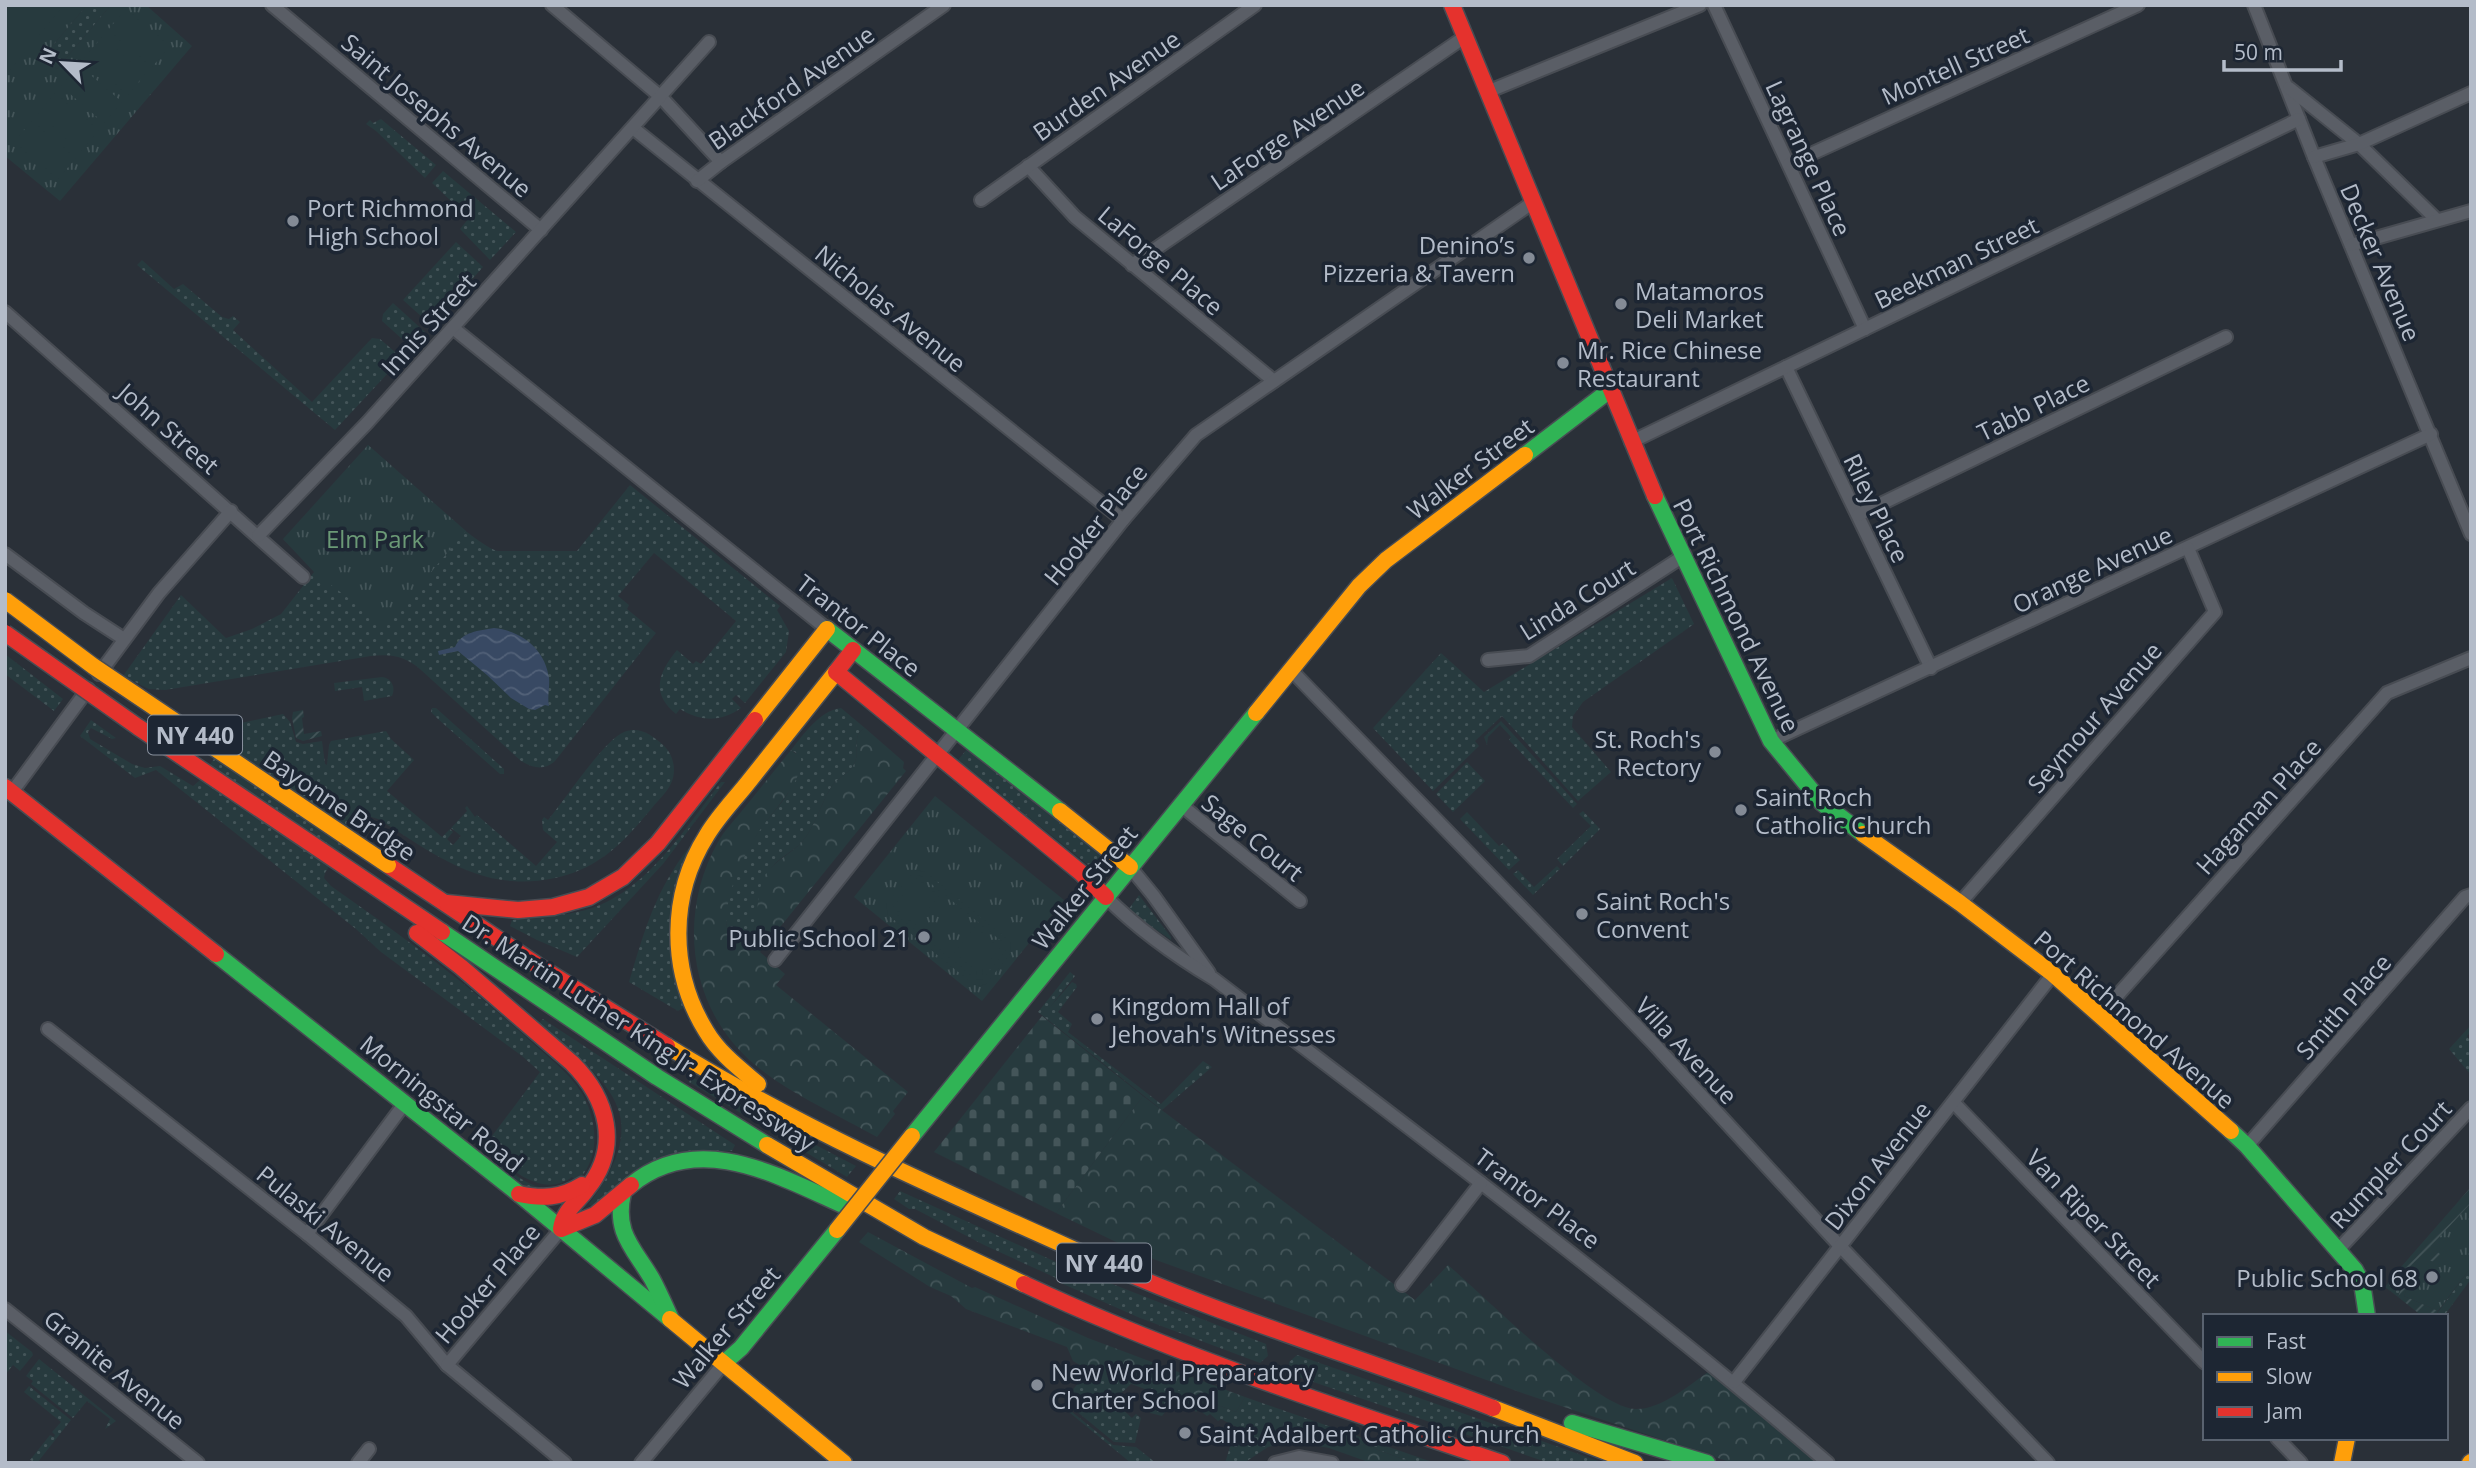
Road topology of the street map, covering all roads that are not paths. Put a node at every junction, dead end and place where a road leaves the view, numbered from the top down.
1 (272, 5) edge
2 (552, 5) edge
3 (944, 5) edge
4 (1255, 5) edge
5 (1452, 5) edge
6 (1700, 5) edge
7 (1714, 5) edge
8 (2138, 5) edge
9 (2253, 5) edge
10 (1465, 36) junction
11 (709, 42) dead end
12 (2288, 87) junction
13 (1487, 92) junction
14 (2471, 93) edge
15 (661, 97) junction
16 (2299, 119) junction
17 (633, 128) junction
18 (2359, 144) junction
19 (2314, 158) junction
20 (721, 162) junction
21 (1789, 164) junction
22 (1028, 166) junction
23 (697, 181) junction
24 (981, 200) dead end
25 (1532, 203) junction
26 (2471, 211) edge
27 (2437, 220) junction
28 (541, 230) junction
29 (2351, 245) junction
30 (1132, 265) junction
31 (5, 312) edge
32 (453, 328) junction
33 (1865, 329) junction
34 (2226, 337) dead end
35 (1786, 367) junction
36 (1274, 381) junction
37 (1611, 390) junction
38 (2431, 434) junction
39 (1631, 442) junction
40 (231, 512) junction
41 (1858, 515) junction
42 (1123, 520) junction
43 (2471, 534) edge
44 (258, 536) junction
45 (2188, 548) junction
46 (5, 554) edge
47 (1682, 557) junction
48 (303, 577) dead end
49 (5, 600) edge
50 (827, 629) junction
51 (5, 633) edge
52 (124, 639) junction
53 (853, 650) junction
54 (2471, 658) edge
55 (1488, 660) dead end
56 (1931, 668) junction
57 (1290, 670) junction
58 (836, 672) junction
59 (957, 729) junction
60 (1771, 741) junction
61 (937, 755) junction
62 (9, 789) edge
63 (1181, 805) junction
64 (1130, 867) junction
65 (376, 886) junction
66 (2471, 895) edge
67 (1106, 897) junction
68 (1300, 901) dead end
69 (444, 902) junction
70 (1960, 903) junction
71 (775, 960) dead end
72 (2053, 974) junction
73 (1214, 979) junction
74 (2100, 1015) junction
75 (48, 1030) dead end
76 (405, 1103) junction
77 (1954, 1103) junction
78 (2471, 1108) edge
79 (806, 1124) junction
80 (2247, 1146) junction
81 (601, 1166) junction
82 (1481, 1184) junction
83 (622, 1193) junction
84 (519, 1194) junction
85 (561, 1229) junction
86 (307, 1234) junction
87 (924, 1237) junction
88 (1840, 1246) junction
89 (2339, 1249) junction
90 (1402, 1284) dead end
91 (5, 1308) edge
92 (2367, 1314) edge
93 (671, 1319) junction
94 (2203, 1361) edge
95 (724, 1363) junction
96 (446, 1365) junction
97 (1412, 1377) junction
98 (1734, 1382) junction
99 (2279, 1440) edge
100 (2347, 1440) edge
101 (369, 1449) dead end
102 (198, 1463) edge
103 (358, 1463) edge
104 (565, 1463) edge
105 (641, 1463) edge
106 (844, 1463) edge
107 (1275, 1463) edge
108 (1332, 1463) edge
109 (1502, 1463) edge
110 (1635, 1463) edge
111 (1707, 1463) edge
112 (1828, 1463) edge
113 (2049, 1463) edge
114 (2301, 1463) edge
115 (2342, 1463) edge

1 - 28 street, Saint Josephs Avenue
2 - 15 street
3 - 20 street, Blackford Avenue
4 - 22 street, Burden Avenue
5 - 10 main road, Port Richmond Avenue
6 - 13 street
7 - 21 street, Lagrange Place
8 - 21 street, Montell Street
9 - 12 street, Decker Avenue
10 - 13 main road, Port Richmond Avenue
10 - 30 street, LaForge Avenue
11 - 15 street, Innis Street
12 - 16 street, Decker Avenue
12 - 18 street
13 - 25 main road, Port Richmond Avenue
14 - 18 street
15 - 17 street, Innis Street
15 - 20 street
16 - 19 street, Decker Avenue
16 - 33 street, Beekman Street
17 - 23 street, Nicholas Avenue
17 - 28 street, Innis Street
18 - 19 street
18 - 27 street
19 - 29 street, Decker Avenue
20 - 23 street, Blackford Avenue
21 - 33 street, Lagrange Place
22 - 24 street, Burden Avenue
22 - 30 street, LaForge Place
23 - 42 street, Nicholas Avenue
25 - 36 street, Hooker Place
25 - 37 main road, Port Richmond Avenue
26 - 27 street
27 - 29 street
28 - 32 street, Innis Street
29 - 38 street, Decker Avenue
30 - 36 street, LaForge Place
31 - 40 street, John Street
32 - 44 street, Innis Street
32 - 50 street, Trantor Place
33 - 35 street, Beekman Street
34 - 41 street, Tabb Place
35 - 39 street, Beekman Street
35 - 41 street, Riley Place
36 - 42 street, Hooker Place
37 - 39 main road, Port Richmond Avenue
37 - 57 main road, Walker Street
38 - 43 street, Decker Avenue
38 - 45 street, Orange Avenue
39 - 47 main road, Port Richmond Avenue
40 - 44 street, John Street
40 - 52 street
41 - 56 street, Riley Place
42 - 59 street, Hooker Place
44 - 48 street, John Street
45 - 56 street, Orange Avenue
45 - 70 street, Seymour Avenue
46 - 52 street
47 - 55 street, Linda Court
47 - 60 main road, Port Richmond Avenue
49 - 69 main road, Bayonne Bridge / NY 440, bridge
50 - 53 main road, Trantor Place
50 - 69 main road
51 - 65 main road, Bayonne Bridge / NY 440, bridge
52 - 62 street
53 - 58 main road
53 - 59 main road, Trantor Place
54 - 74 street, Hagaman Place
56 - 60 street, Orange Avenue
57 - 63 main road, Walker Street
57 - 88 street, Villa Avenue
58 - 61 main road, Trantor Place
58 - 79 main road
59 - 61 street, Hooker Place
59 - 64 main road, Trantor Place
60 - 70 main road, Port Richmond Avenue
61 - 67 main road, Trantor Place
61 - 71 street, Hooker Place
62 - 76 main road, Morningstar Road
63 - 64 main road, Walker Street
63 - 68 street, Sage Court
64 - 67 main road, Walker Street
64 - 73 street, Trantor Place
65 - 81 main road
65 - 87 main road, Dr. Martin Luther King Jr. Expressway / NY 440
66 - 80 street, Smith Place
67 - 73 street, Trantor Place
67 - 95 main road, Walker Street, bridge
69 - 79 main road, Dr. Martin Luther King Jr. Expressway / NY 440
70 - 72 main road, Port Richmond Avenue
72 - 74 main road, Port Richmond Avenue
72 - 77 street, Dixon Avenue
73 - 82 street, Trantor Place
74 - 80 main road, Port Richmond Avenue
75 - 86 street, Pulaski Avenue
76 - 84 main road, Morningstar Road
76 - 86 street
77 - 88 street, Dixon Avenue
77 - 94 street, Van Riper Street
78 - 89 street, Rumpler Court
79 - 97 main road, Dr. Martin Luther King Jr. Expressway / NY 440
80 - 89 main road, Port Richmond Avenue
81 - 84 main road
81 - 85 main road
82 - 90 street
82 - 98 street, Trantor Place
83 - 85 main road
83 - 87 main road
83 - 93 main road
84 - 85 main road, Morningstar Road
85 - 93 main road, Morningstar Road
85 - 96 street, Hooker Place
86 - 96 street, Pulaski Avenue
87 - 109 main road, Dr. Martin Luther King Jr. Expressway / NY 440
88 - 98 street, Dixon Avenue
88 - 113 street, Villa Avenue
89 - 92 main road, Port Richmond Avenue
91 - 102 street, Granite Avenue
93 - 95 main road, Morningstar Road
95 - 105 street, Walker Street
95 - 106 main road, Morningstar Road
96 - 104 street, Pulaski Avenue
97 - 110 main road, Dr. Martin Luther King Jr. Expressway / NY 440
97 - 111 main road
98 - 112 street, Trantor Place
99 - 114 street
100 - 115 main road
101 - 103 street
107 - 108 street

